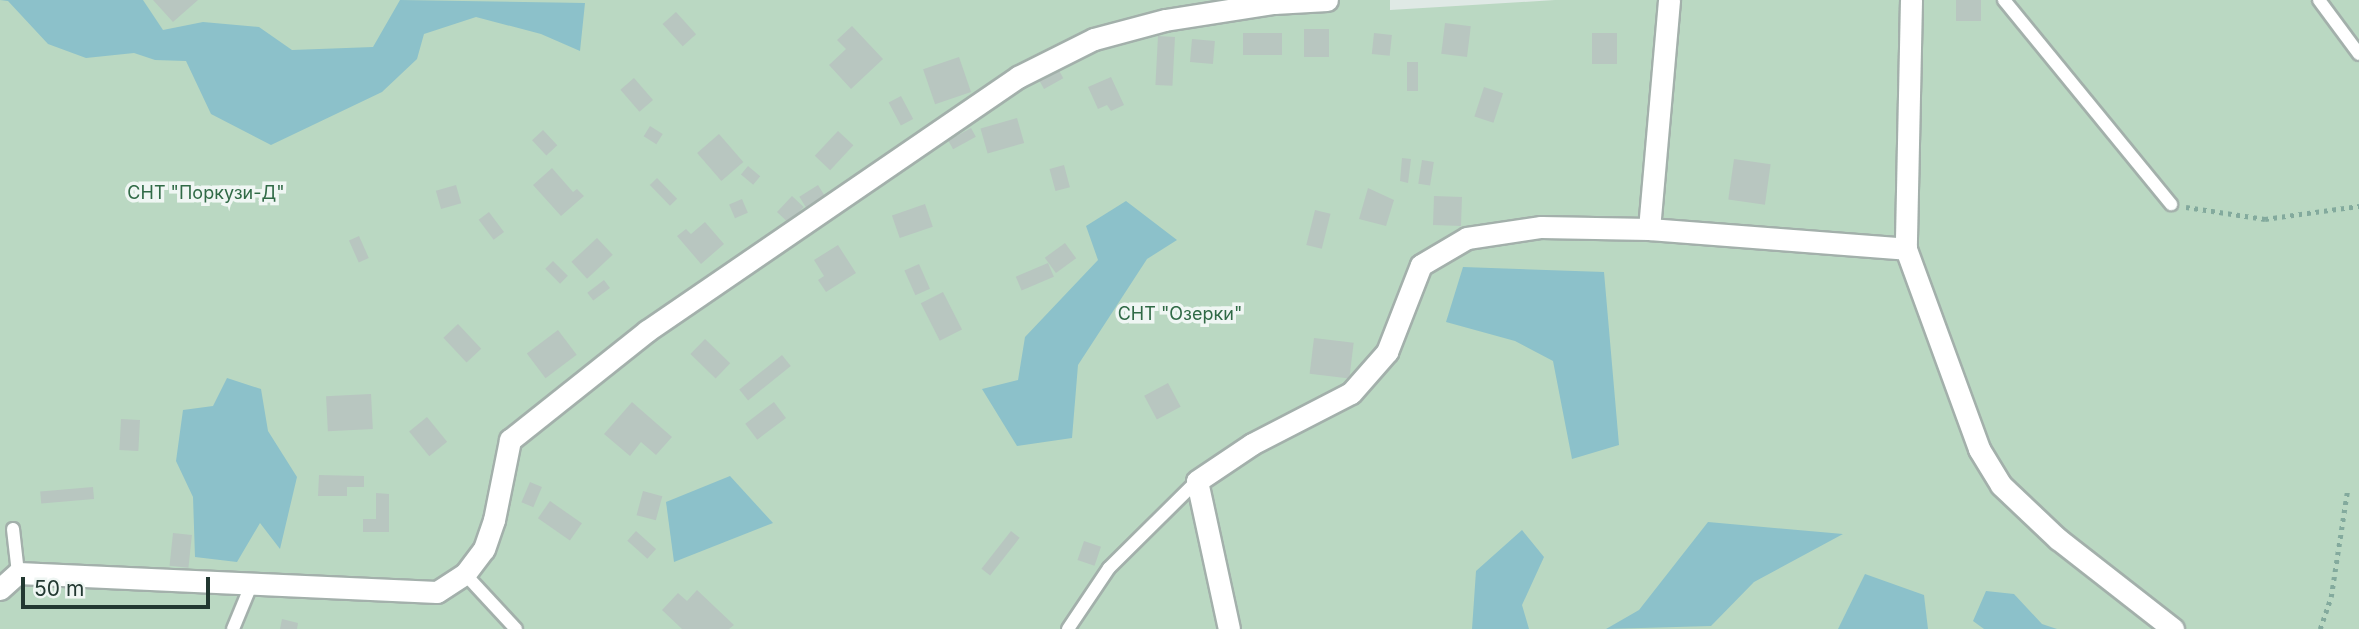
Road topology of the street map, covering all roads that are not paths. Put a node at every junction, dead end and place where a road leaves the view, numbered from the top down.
1 (1327, 0) edge
2 (1670, 0) edge
3 (1911, 0) edge
4 (2004, 0) edge
5 (2319, 0) edge
6 (2359, 54) edge
7 (2171, 204) road end
8 (1649, 229) junction
9 (1906, 249) junction
10 (1197, 481) junction
11 (13, 529) dead end
12 (18, 573) junction
13 (465, 574) junction
14 (252, 583) junction
15 (0, 589) edge
16 (233, 629) edge
17 (516, 629) edge
18 (1068, 629) edge
19 (1229, 629) edge
20 (2174, 629) edge

1 - 13 street
2 - 8 street
3 - 9 street
4 - 7 lane
5 - 6 lane
8 - 9 street
8 - 10 street
9 - 20 street
10 - 18 lane
10 - 19 street
11 - 12 lane
12 - 14 street
12 - 15 street
13 - 14 street
13 - 17 lane
14 - 16 lane

